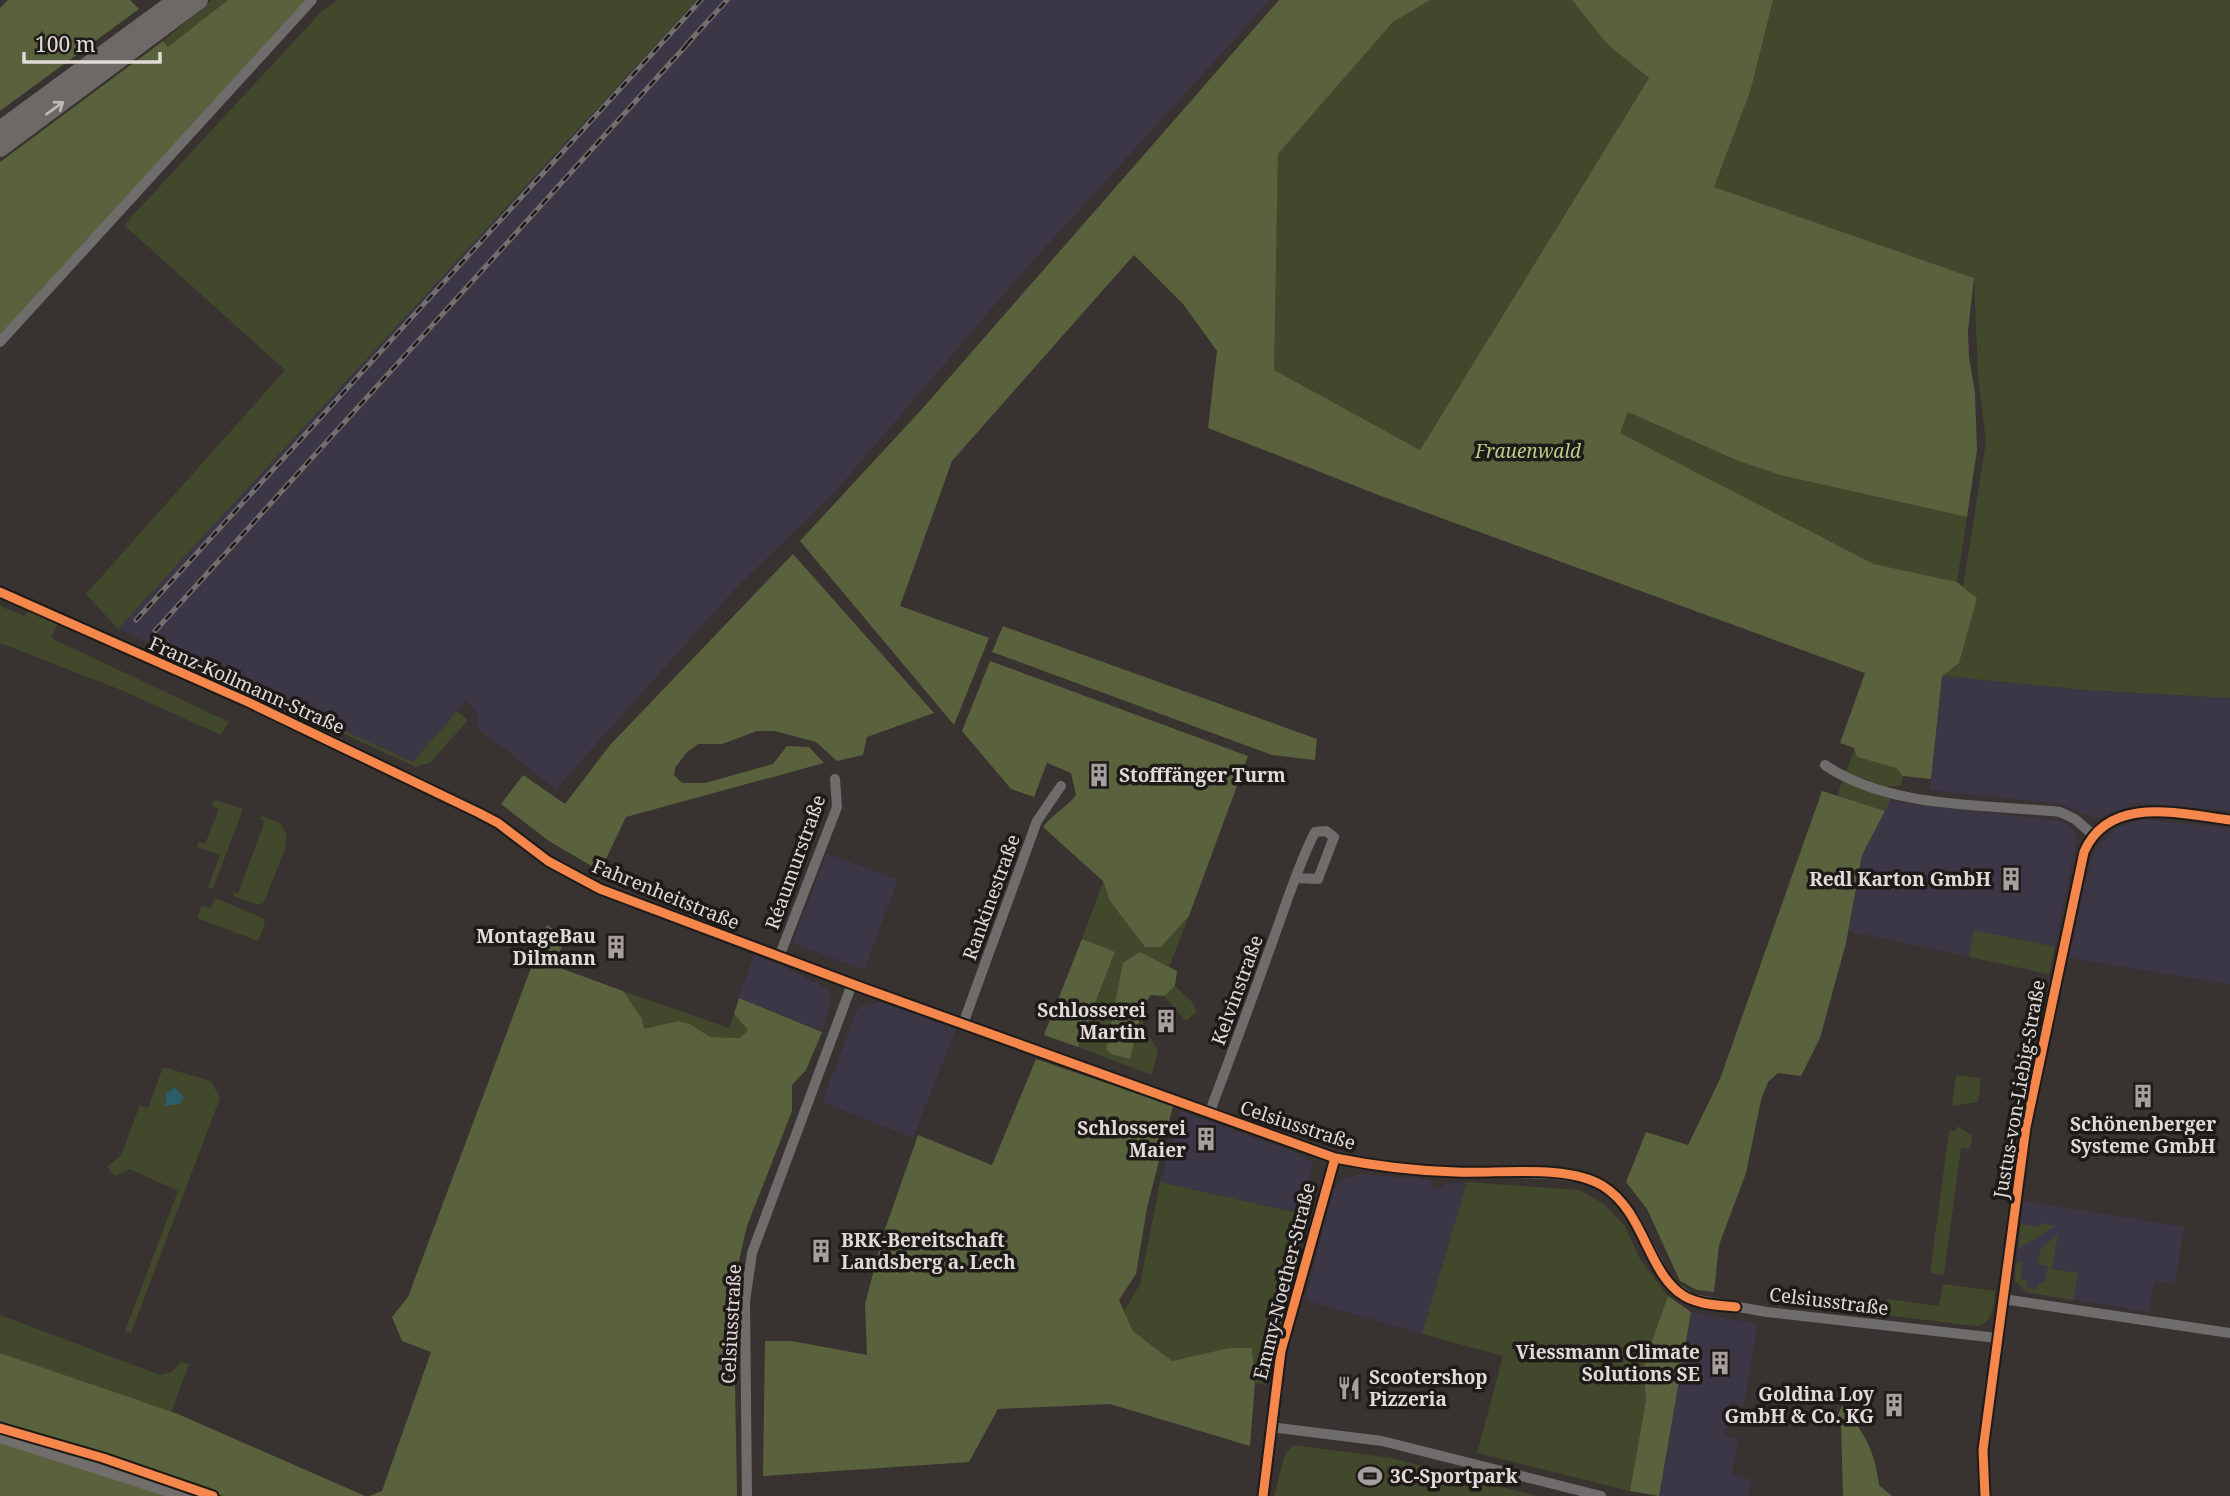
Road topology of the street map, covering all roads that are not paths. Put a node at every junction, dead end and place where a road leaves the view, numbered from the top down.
1 (177, 0) edge
2 (199, 0) edge
3 (312, 0) edge
4 (0, 130) edge
5 (0, 148) edge
6 (0, 342) edge
7 (0, 592) edge
8 (1825, 765) dead end
9 (835, 779) dead end
10 (1061, 786) dead end
11 (479, 814) joint
12 (2230, 820) edge
13 (2093, 835) junction
14 (1296, 878) junction
15 (779, 957) junction
16 (852, 985) junction
17 (963, 1024) junction
18 (1210, 1113) junction
19 (1335, 1158) junction
20 (2003, 1299) junction
21 (2230, 1333) edge
22 (1997, 1338) junction
23 (1270, 1427) junction
24 (0, 1436) edge
25 (188, 1496) edge
26 (747, 1496) edge
27 (1263, 1496) edge
28 (1601, 1496) edge
29 (1985, 1496) edge

1 - 4 highway
5 -> 2 highway
3 - 6 street
7 - 11 street, Franz-Kollmann-Straße
8 - 13 street
9 - 15 street, Réaumurstraße
10 - 17 street, Rankinestraße
11 - 15 street, Fahrenheitstraße
12 - 13 street
13 - 20 street, Justus-von-Liebig-Straße
14 - 14 street, Kelvinstraße
14 - 18 street, Kelvinstraße
15 - 16 street, Fahrenheitstraße
16 - 17 street, Celsiusstraße
16 - 26 street, Celsiusstraße
17 - 18 street, Celsiusstraße
18 - 19 street, Celsiusstraße
19 - 22 street, Celsiusstraße
19 - 23 street, Emmy-Noether-Straße
20 - 21 street
20 - 22 street, Justus-von-Liebig-Straße
22 - 29 street, Justus-von-Liebig-Straße
23 - 27 street, Emmy-Noether-Straße
23 - 28 street
24 - 25 street

